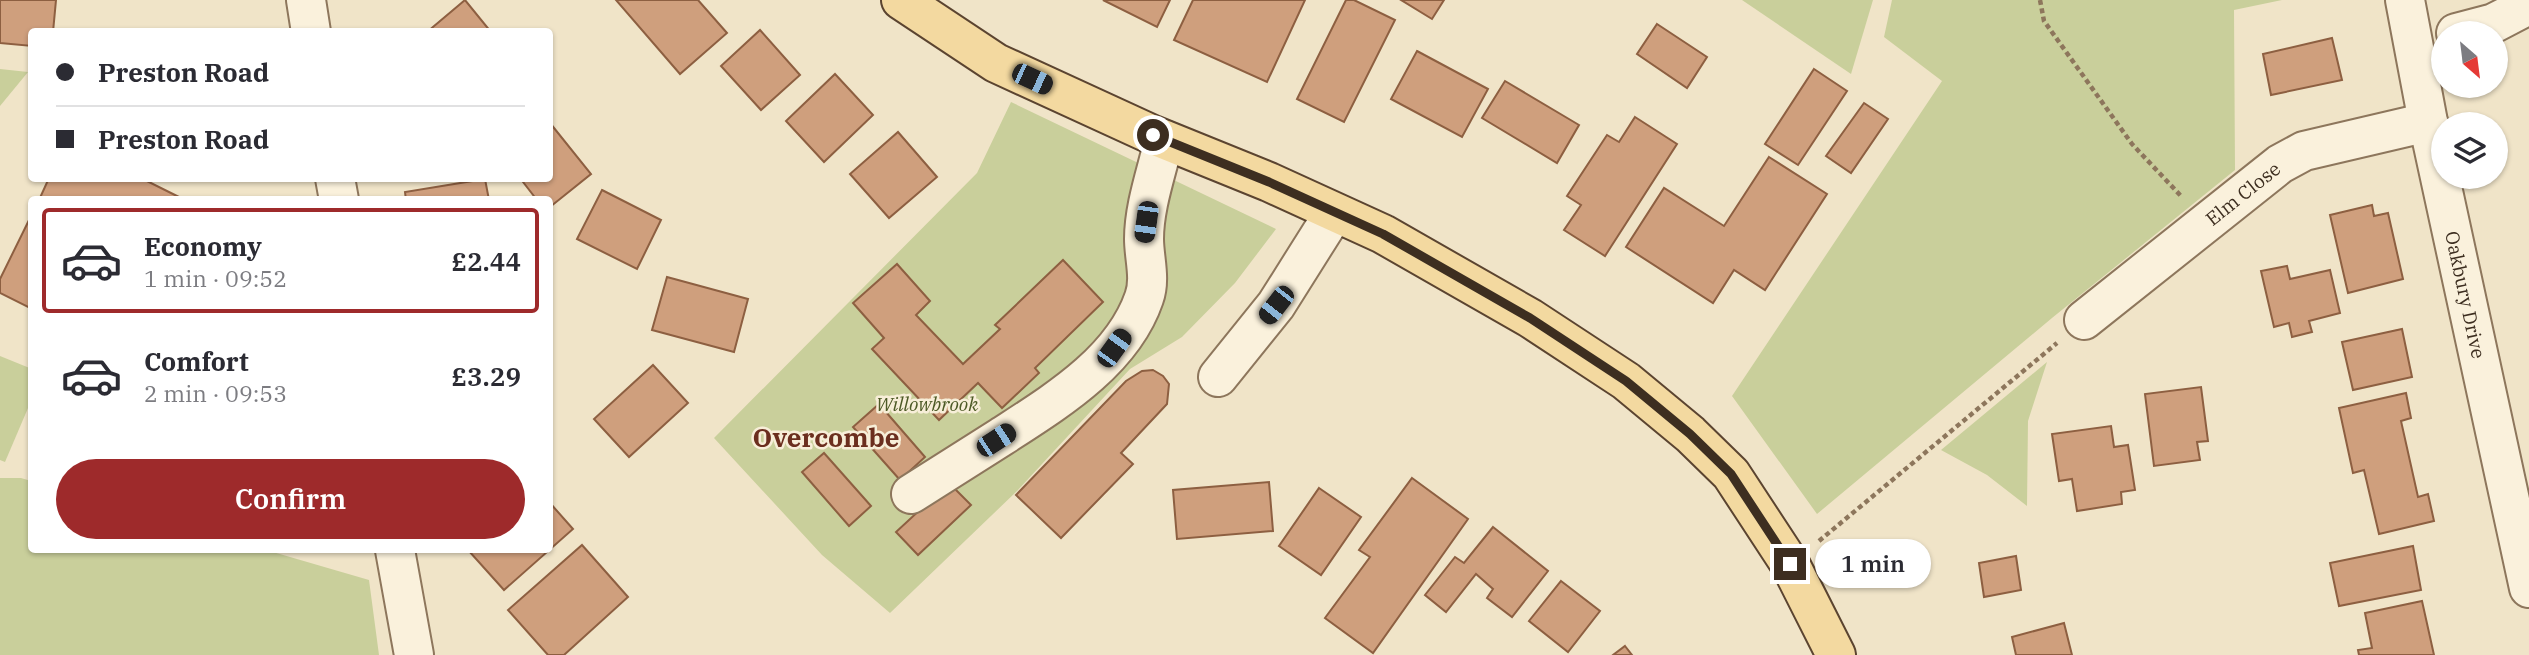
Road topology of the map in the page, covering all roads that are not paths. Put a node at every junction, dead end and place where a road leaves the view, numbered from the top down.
1 (306, 0) edge
2 (901, 0) edge
3 (2405, 0) edge
4 (2529, 5) edge
5 (2498, 21) edge
6 (311, 28) edge
7 (2428, 41) edge
8 (2428, 122) junction
9 (1164, 139) junction
10 (1334, 213) junction
11 (2084, 320) road end
12 (1219, 377) dead end
13 (911, 494) dead end
14 (396, 553) edge
15 (2529, 588) edge
16 (414, 655) edge
17 (1836, 655) edge

1 - 6 street
2 - 9 main road
3 - 7 street, Oakbury Drive
4 - 5 street
7 - 8 street, Oakbury Drive
8 - 11 street, Elm Close
8 - 15 street, Oakbury Drive
9 - 10 main road
9 - 13 street
10 - 12 street
10 - 17 main road
14 - 16 street

